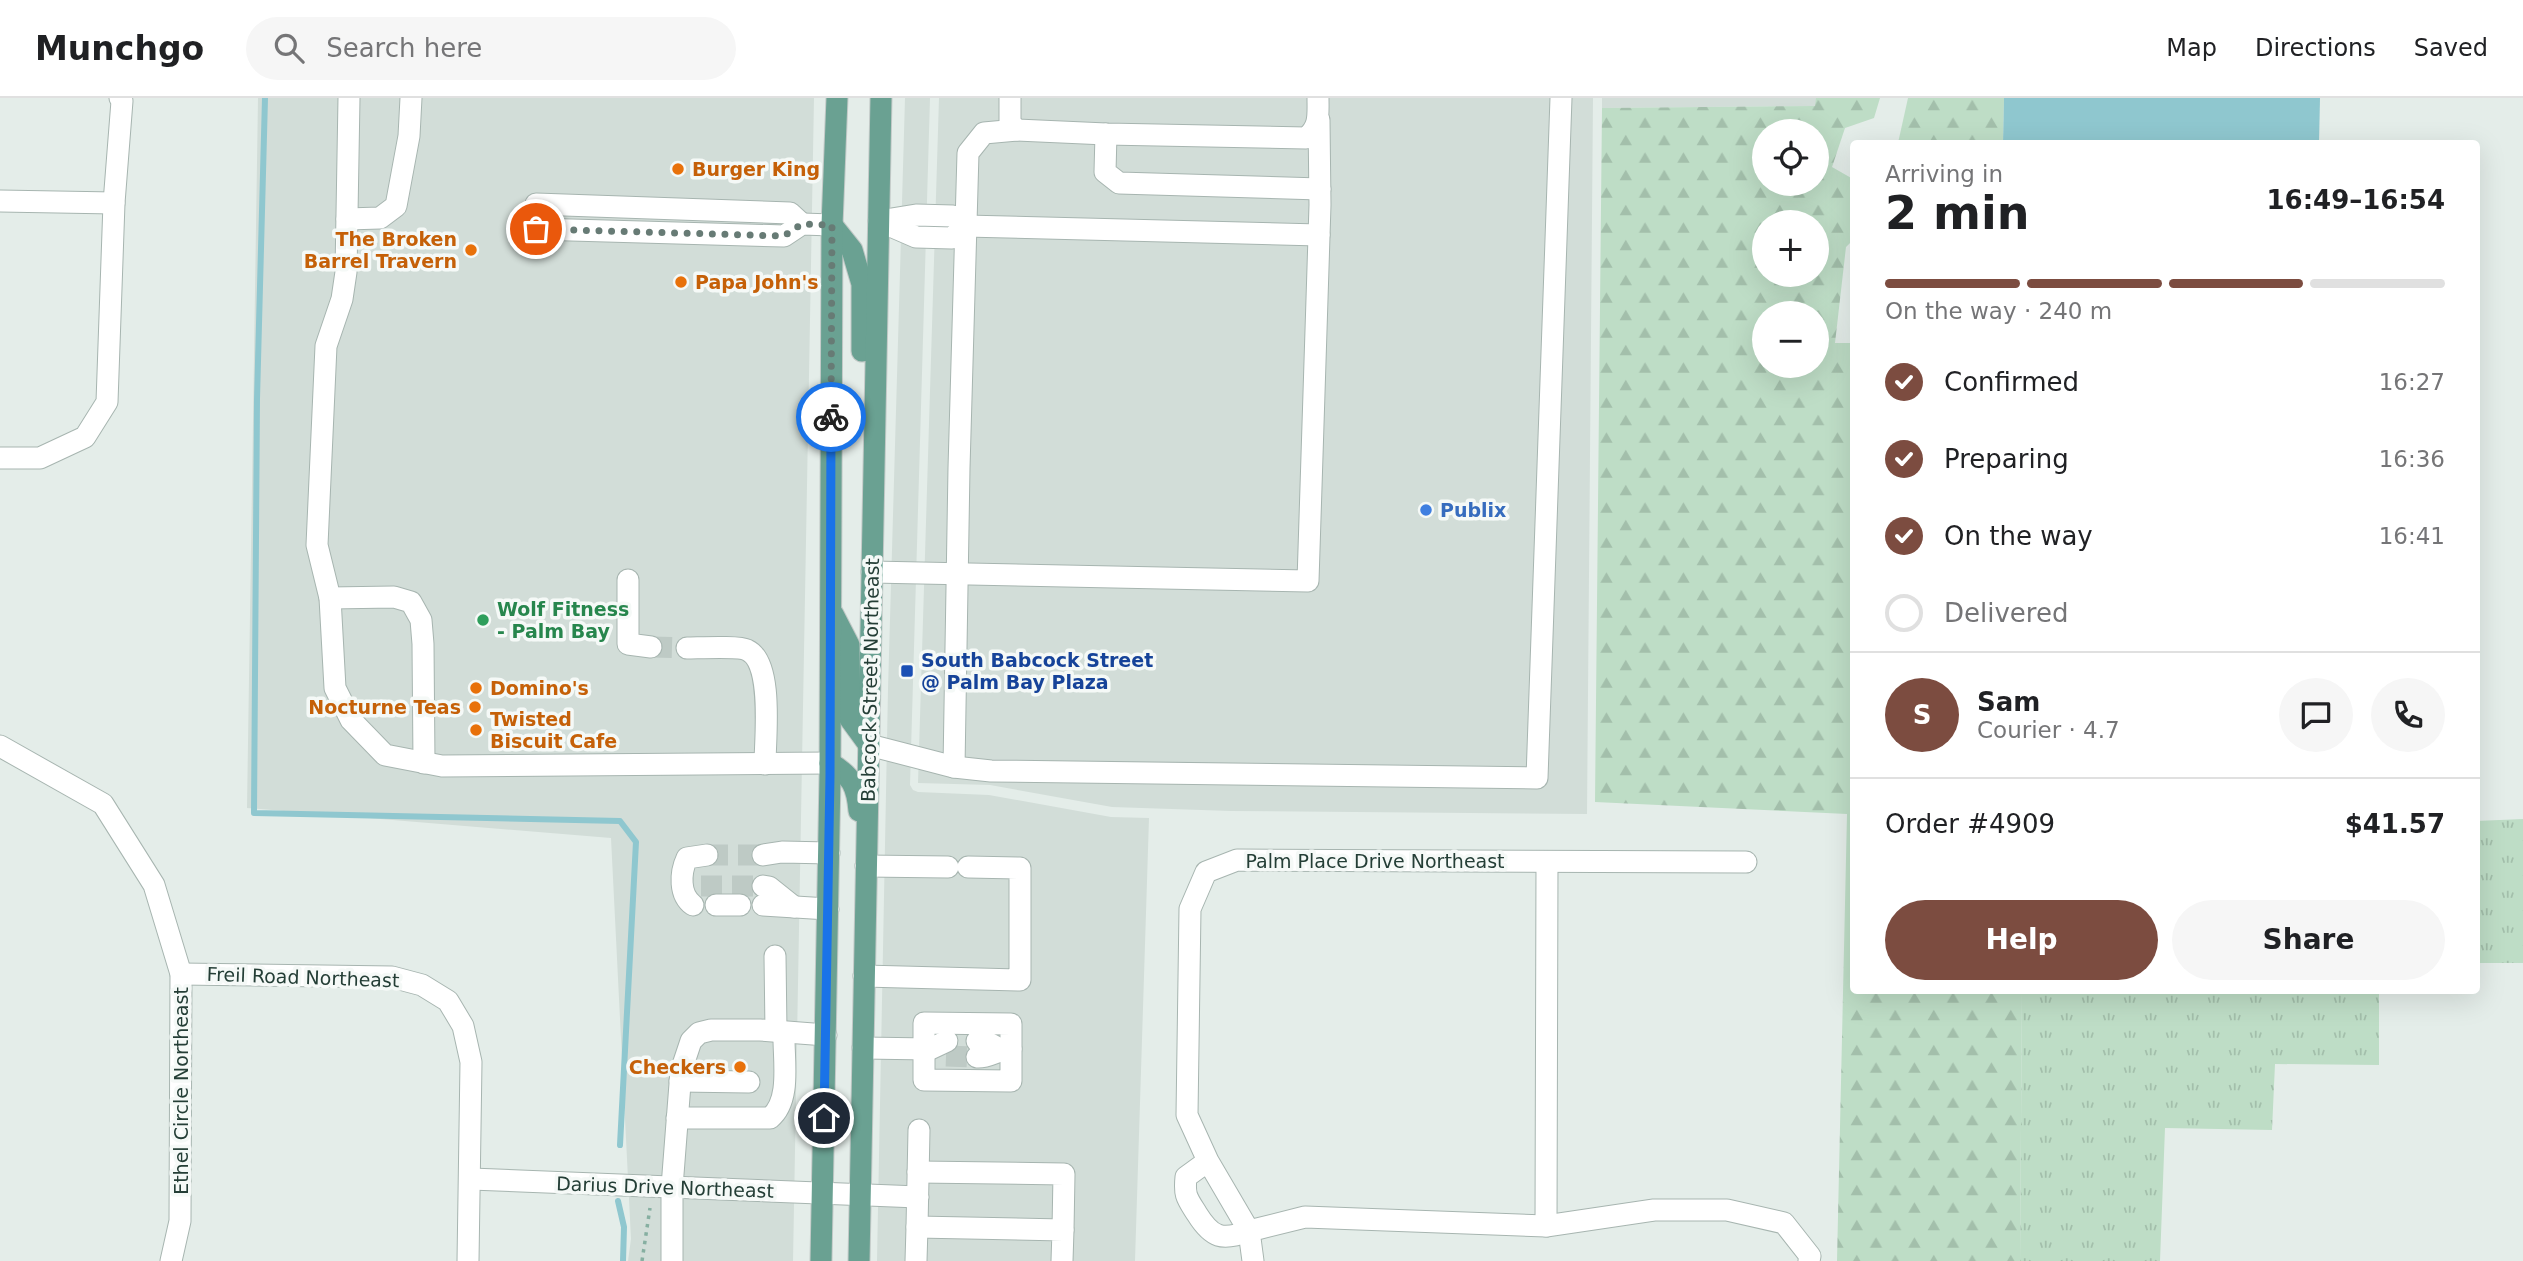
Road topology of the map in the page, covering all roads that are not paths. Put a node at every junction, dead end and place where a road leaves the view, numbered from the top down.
1 (120, 98) edge
2 (349, 98) edge
3 (411, 98) edge
4 (837, 98) edge
5 (881, 98) edge
6 (1010, 98) edge
7 (1318, 98) edge
8 (1561, 98) edge
9 (1319, 120) junction
10 (1017, 130) junction
11 (1106, 134) junction
12 (1320, 189) junction
13 (0, 201) edge
14 (114, 203) junction
15 (536, 204) dead end
16 (347, 219) junction
17 (879, 221) junction
18 (802, 224) junction
19 (832, 225) junction
20 (965, 226) junction
21 (536, 229) dead end
22 (1319, 235) junction
23 (875, 414) junction
24 (0, 458) edge
25 (872, 572) junction
26 (956, 573) junction
27 (628, 580) dead end
28 (330, 598) junction
29 (831, 609) junction
30 (651, 647) tunnel mouth
31 (687, 648) tunnel mouth
32 (869, 745) junction
33 (0, 746) edge
34 (424, 763) junction
35 (765, 764) junction
36 (830, 764) junction
37 (954, 767) junction
38 (829, 853) junction
39 (773, 854) tunnel mouth
40 (707, 855) tunnel mouth
41 (866, 862) junction
42 (1547, 862) junction
43 (1746, 862) dead end
44 (692, 892) dead end
45 (763, 895) tunnel mouth
46 (716, 905) dead end
47 (740, 905) dead end
48 (828, 909) junction
49 (775, 956) dead end
50 (181, 974) junction
51 (864, 976) junction
52 (780, 1031) junction
53 (825, 1035) junction
54 (863, 1048) junction
55 (937, 1049) junction
56 (977, 1049) tunnel mouth
57 (1005, 1049) junction
58 (680, 1081) junction
59 (783, 1082) junction
60 (677, 1118) junction
61 (919, 1130) dead end
62 (1208, 1161) junction
63 (918, 1172) junction
64 (471, 1179) junction
65 (663, 1187) junction
66 (822, 1193) junction
67 (860, 1194) junction
68 (918, 1197) junction
69 (1546, 1226) junction
70 (917, 1227) junction
71 (1063, 1230) junction
72 (1249, 1231) junction
73 (171, 1261) edge
74 (468, 1261) edge
75 (673, 1261) edge
76 (821, 1261) edge
77 (859, 1261) edge
78 (916, 1261) edge
79 (1062, 1261) edge
80 (1253, 1261) edge
81 (1809, 1261) edge

1 - 14 street
2 - 16 street
3 - 16 street
4 - 19 main road, Babcock Street Northeast
5 - 17 main road, Babcock Street Northeast
6 - 10 street
7 - 9 street
8 - 37 street
9 - 11 street
9 - 12 street
10 - 11 street
10 - 20 street
11 - 12 street
12 - 22 street
13 - 14 street
14 - 24 street
15 - 18 street
16 - 28 street
17 - 20 street
17 - 23 main road, Babcock Street Northeast
18 - 19 street
18 - 21 street
19 - 23 main road
19 - 29 main road, Babcock Street Northeast
20 - 22 street
20 - 26 street
22 - 26 street
23 - 25 main road, Babcock Street Northeast
25 - 26 street
25 - 32 main road, Babcock Street Northeast
26 - 37 street
27 - 30 street
28 - 34 street
28 - 34 street
29 - 32 main road
29 - 36 main road, Babcock Street Northeast
31 - 35 street
32 - 37 street
32 - 41 main road, Babcock Street Northeast
33 - 50 street, Ethel Circle Northeast
34 - 35 street
35 - 36 street
36 - 38 main road, Babcock Street Northeast
36 - 41 main road
38 - 39 street
38 - 48 main road, Babcock Street Northeast
40 - 44 street
41 - 51 main road, Babcock Street Northeast
41 - 51 street
42 - 43 street, Palm Place Drive Northeast
42 - 62 street, Palm Place Drive Northeast
42 - 69 street
45 - 48 street
46 - 47 street
48 - 53 main road, Babcock Street Northeast
49 - 52 street
50 - 64 street, Freil Road Northeast
50 - 73 street, Ethel Circle Northeast
51 - 54 main road, Babcock Street Northeast
52 - 53 street
52 - 58 street
52 - 59 street
53 - 66 main road, Babcock Street Northeast
54 - 55 street
54 - 67 main road, Babcock Street Northeast
55 - 57 street
55 - 57 street
56 - 57 street
58 - 59 street
58 - 60 street
59 - 60 street
60 - 65 street
61 - 63 street
62 - 72 street, Palm Place Drive Northeast
62 - 72 street
63 - 68 street
63 - 71 street
64 - 65 street, Darius Drive Northeast
64 - 74 street, Freil Road Northeast
65 - 66 street, Darius Drive Northeast
65 - 75 street
66 - 67 street, Darius Drive Northeast
66 - 76 main road, Babcock Street Northeast
67 - 68 street, Darius Drive Northeast
67 - 77 main road, Babcock Street Northeast
68 - 70 street
69 - 72 street
69 - 81 street
70 - 71 street
70 - 78 street
71 - 79 street
72 - 80 street, Palm Place Drive Northeast

